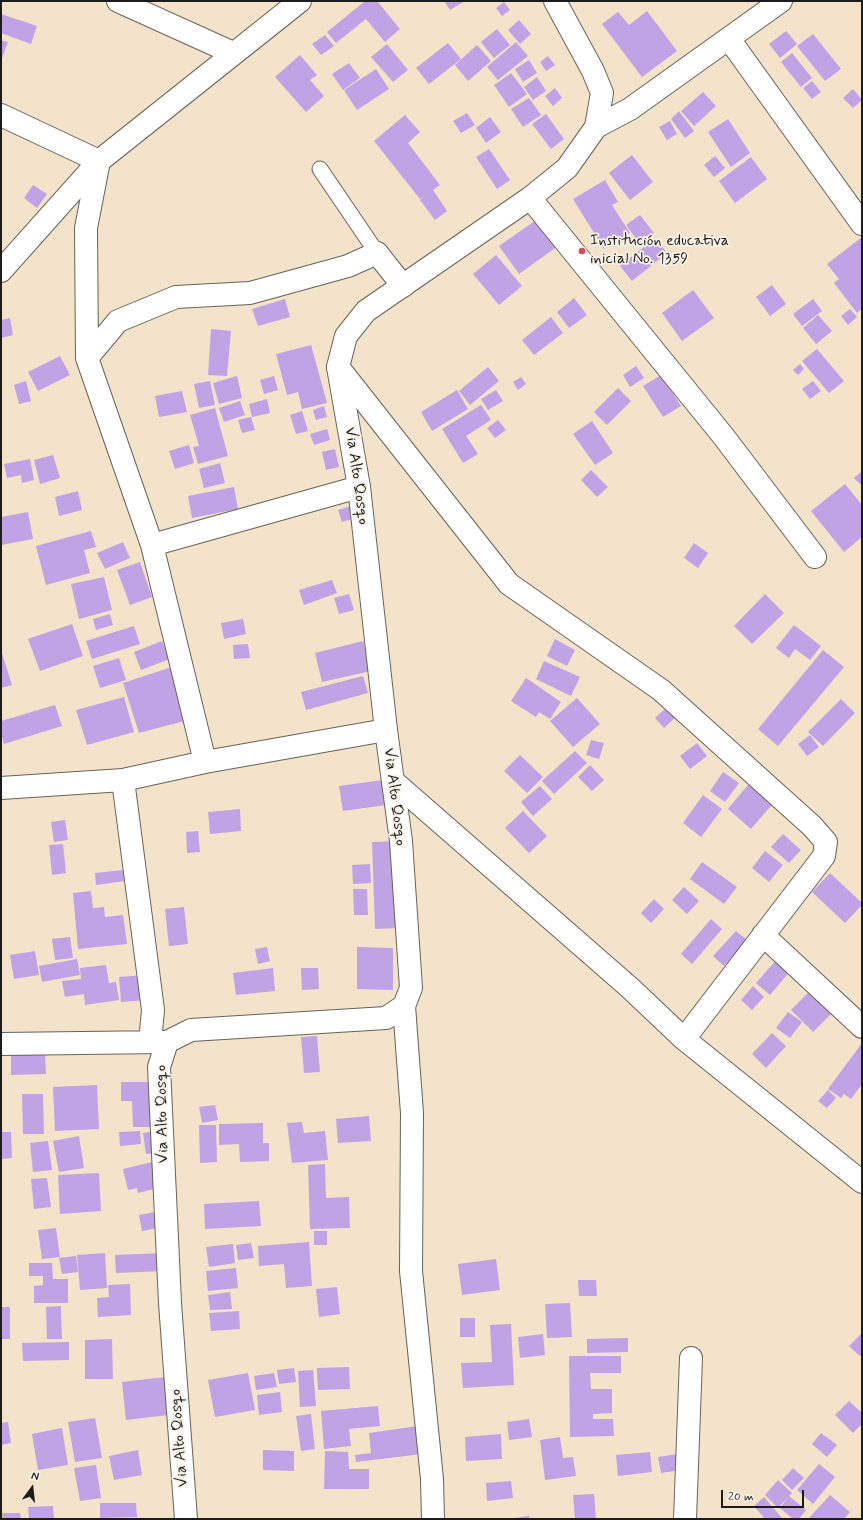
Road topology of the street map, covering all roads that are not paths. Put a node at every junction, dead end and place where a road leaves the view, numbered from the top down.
1 (118, 1) edge
2 (300, 1) edge
3 (555, 1) edge
4 (781, 1) edge
5 (729, 39) junction
6 (233, 53) junction
7 (1, 115) edge
8 (596, 127) junction
9 (99, 161) junction
10 (320, 169) dead end
11 (530, 198) junction
12 (862, 224) edge
13 (377, 253) junction
14 (1, 271) edge
15 (402, 286) junction
16 (87, 358) junction
17 (338, 367) junction
18 (359, 487) junction
19 (152, 545) junction
20 (815, 557) dead end
21 (386, 730) junction
22 (205, 762) junction
23 (123, 780) junction
24 (393, 781) junction
25 (1, 788) edge
26 (763, 936) junction
27 (404, 1006) junction
28 (862, 1027) edge
29 (684, 1038) junction
30 (158, 1042) junction
31 (1, 1044) edge
32 (862, 1182) edge
33 (691, 1358) dead end
34 (186, 1519) edge
35 (433, 1519) edge
36 (685, 1519) edge

1 - 6 street
2 - 6 street
3 - 8 street, Via Alto Qosqo
4 - 5 street
5 - 8 street
5 - 12 street
6 - 9 street
7 - 9 street
8 - 11 street, Via Alto Qosqo
9 - 14 street
9 - 16 street
10 - 13 lane
11 - 15 street, Via Alto Qosqo
11 - 20 street
13 - 15 street
13 - 16 street
15 - 17 street, Via Alto Qosqo
16 - 19 street
17 - 18 street, Via Alto Qosqo
17 - 26 street
18 - 19 street
18 - 21 street, Via Alto Qosqo
19 - 22 street
21 - 22 street
21 - 24 street, Via Alto Qosqo
22 - 23 street
23 - 25 street
23 - 30 street
24 - 27 street, Via Alto Qosqo
24 - 29 street
26 - 28 street
26 - 29 street
27 - 30 street, Via Alto Qosqo
27 - 35 street
29 - 32 street
30 - 31 street
30 - 34 street, Via Alto Qosqo
33 - 36 street

